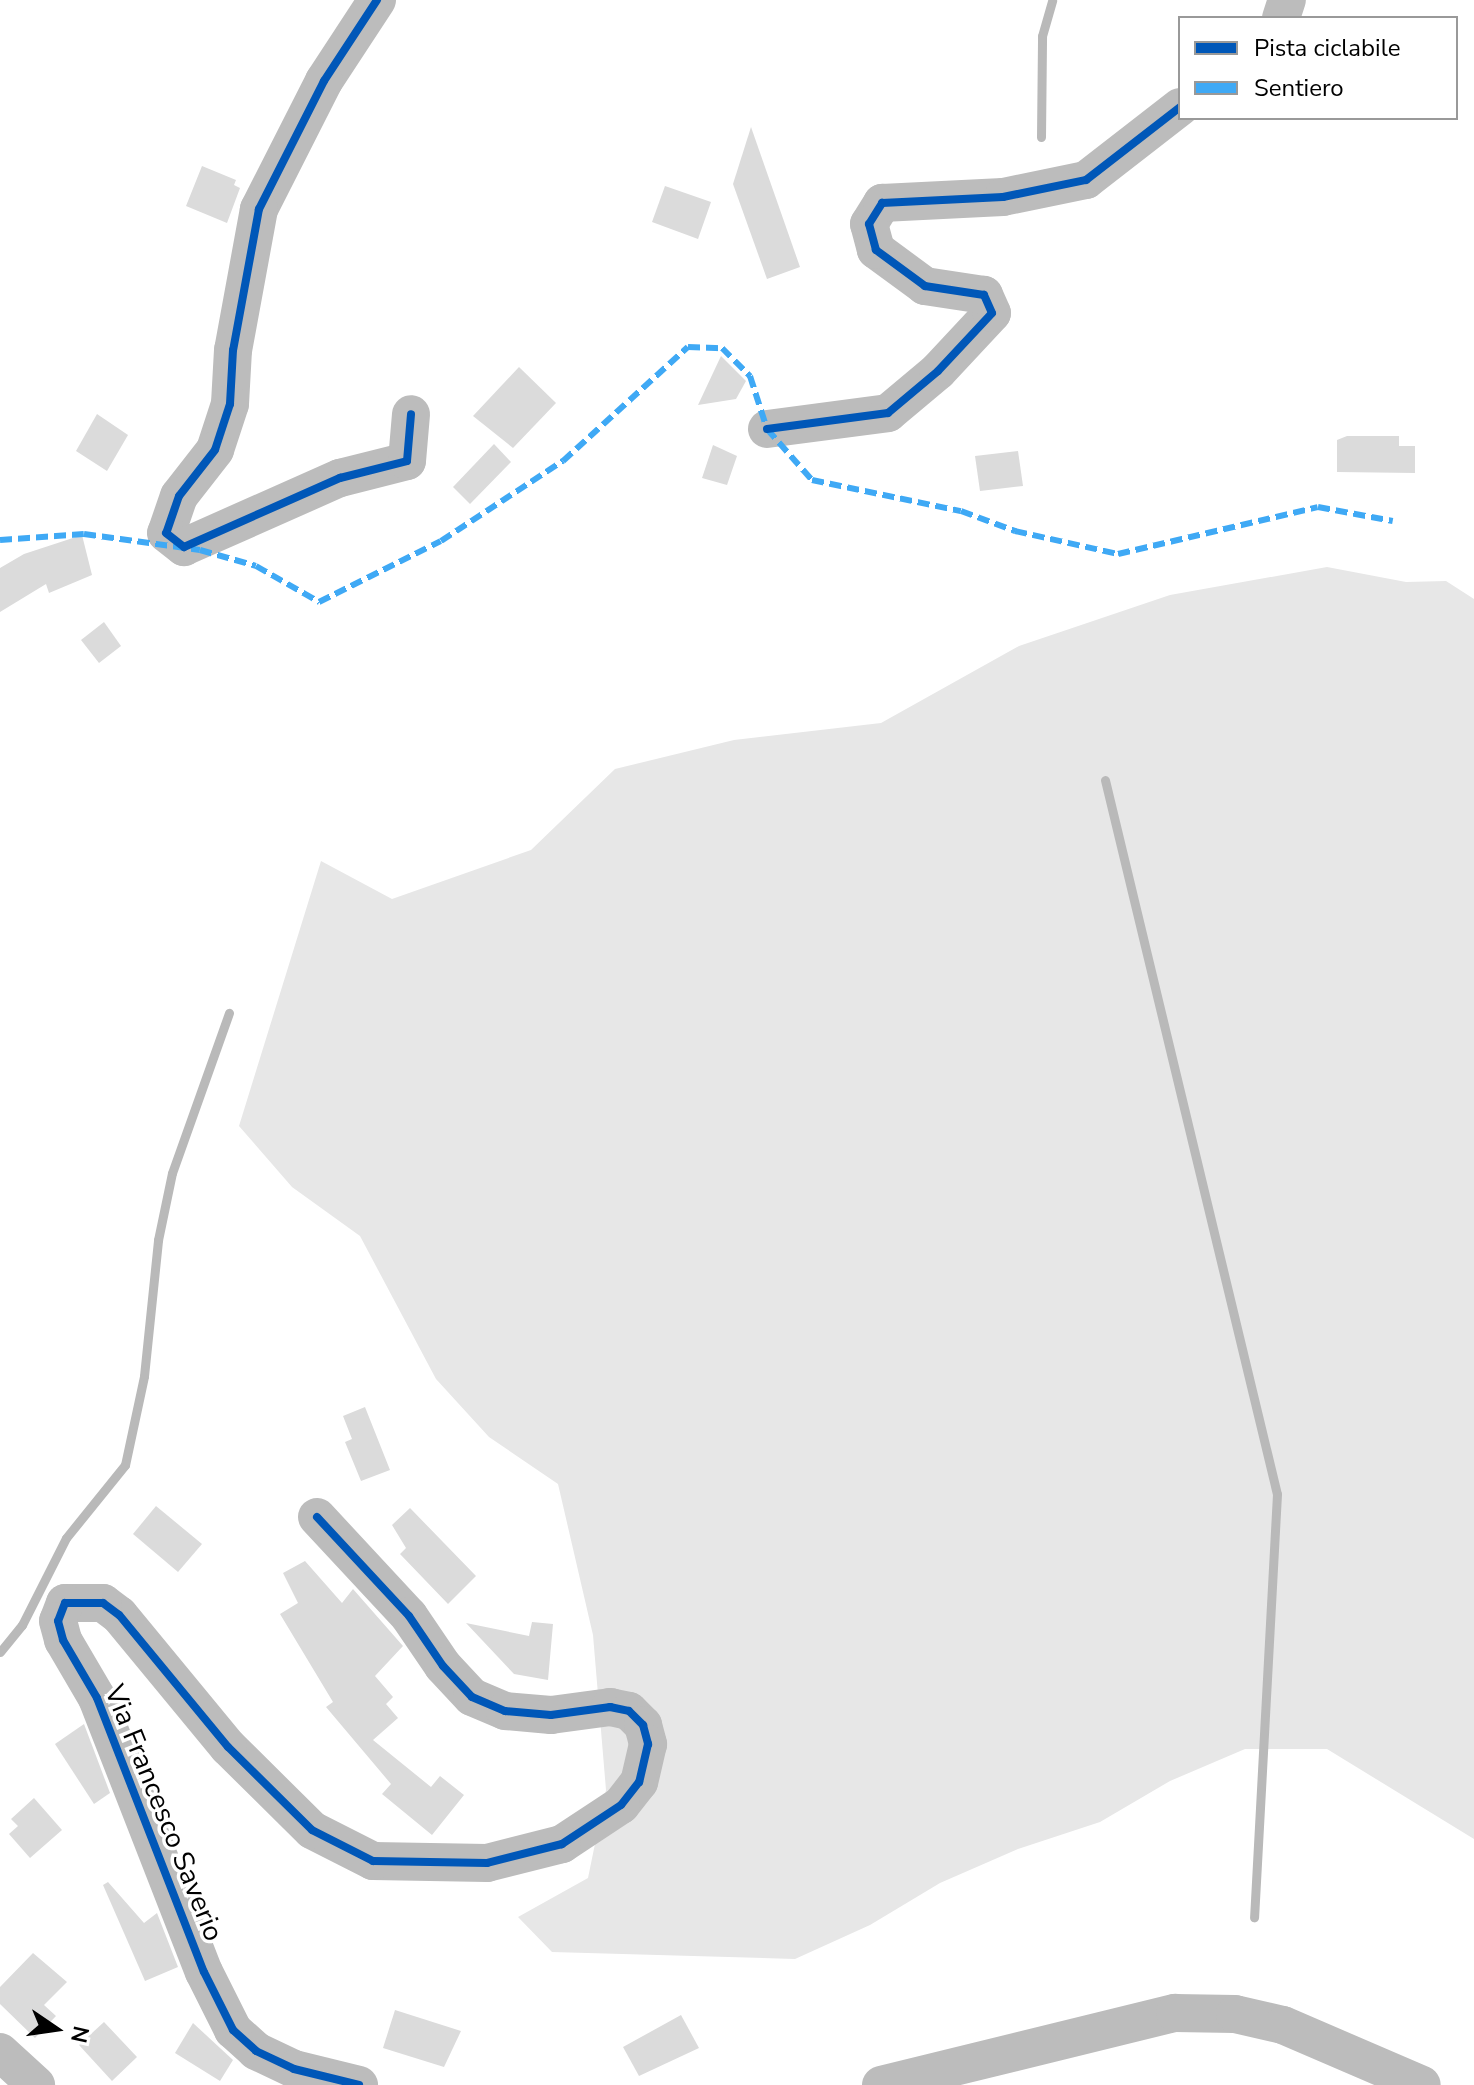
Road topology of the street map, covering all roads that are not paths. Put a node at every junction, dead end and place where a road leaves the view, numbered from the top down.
1 (377, 0) edge
2 (1178, 109) edge
3 (411, 414) dead end
4 (767, 429) dead end
5 (317, 1517) dead end
6 (0, 2052) edge
7 (36, 2085) edge
8 (359, 2085) edge
9 (881, 2085) edge
10 (1422, 2085) edge

1 - 3 street
2 - 4 street
5 - 8 street, Via Francesco Saverio
6 - 7 street
9 - 10 street

